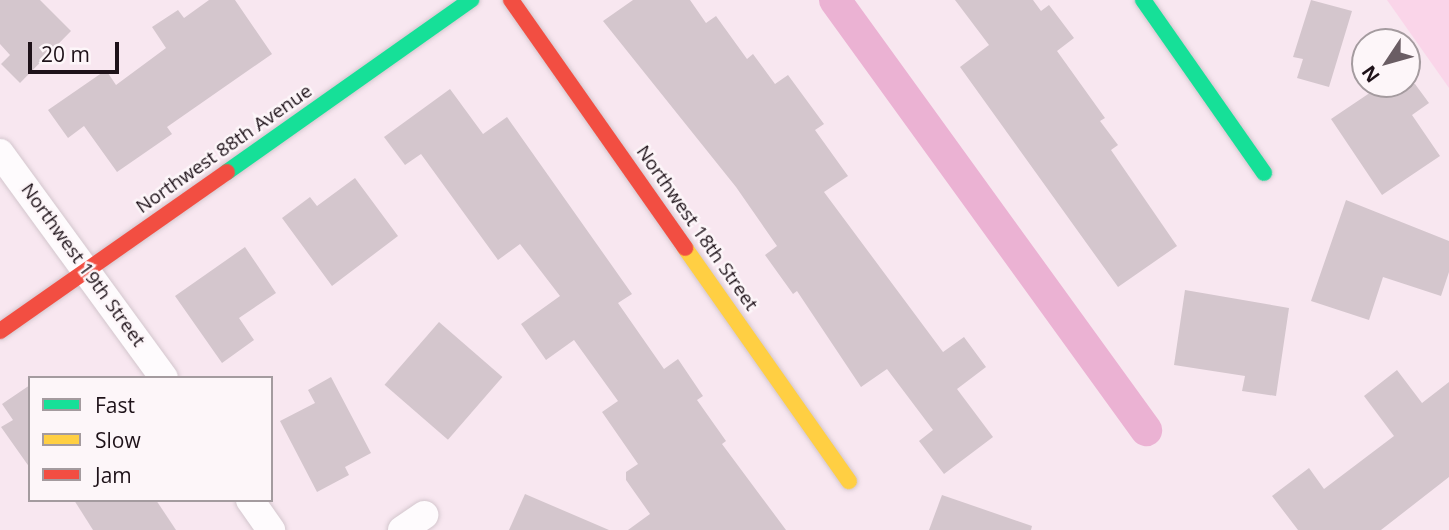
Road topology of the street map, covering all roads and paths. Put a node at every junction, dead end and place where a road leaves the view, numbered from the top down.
1 (471, 0) edge
2 (511, 0) edge
3 (1143, 0) edge
4 (0, 153) edge
5 (1265, 173) dead end
6 (89, 269) junction
7 (0, 331) edge
8 (163, 376) edge
9 (849, 481) dead end
10 (251, 502) edge
11 (271, 530) edge

1 - 6 street, Northwest 88th Avenue
2 - 9 street, Northwest 18th Street
3 - 5 street
4 - 6 street, Northwest 19th Street
6 - 7 street, Northwest 88th Avenue
6 - 8 street, Northwest 19th Street
10 - 11 street

